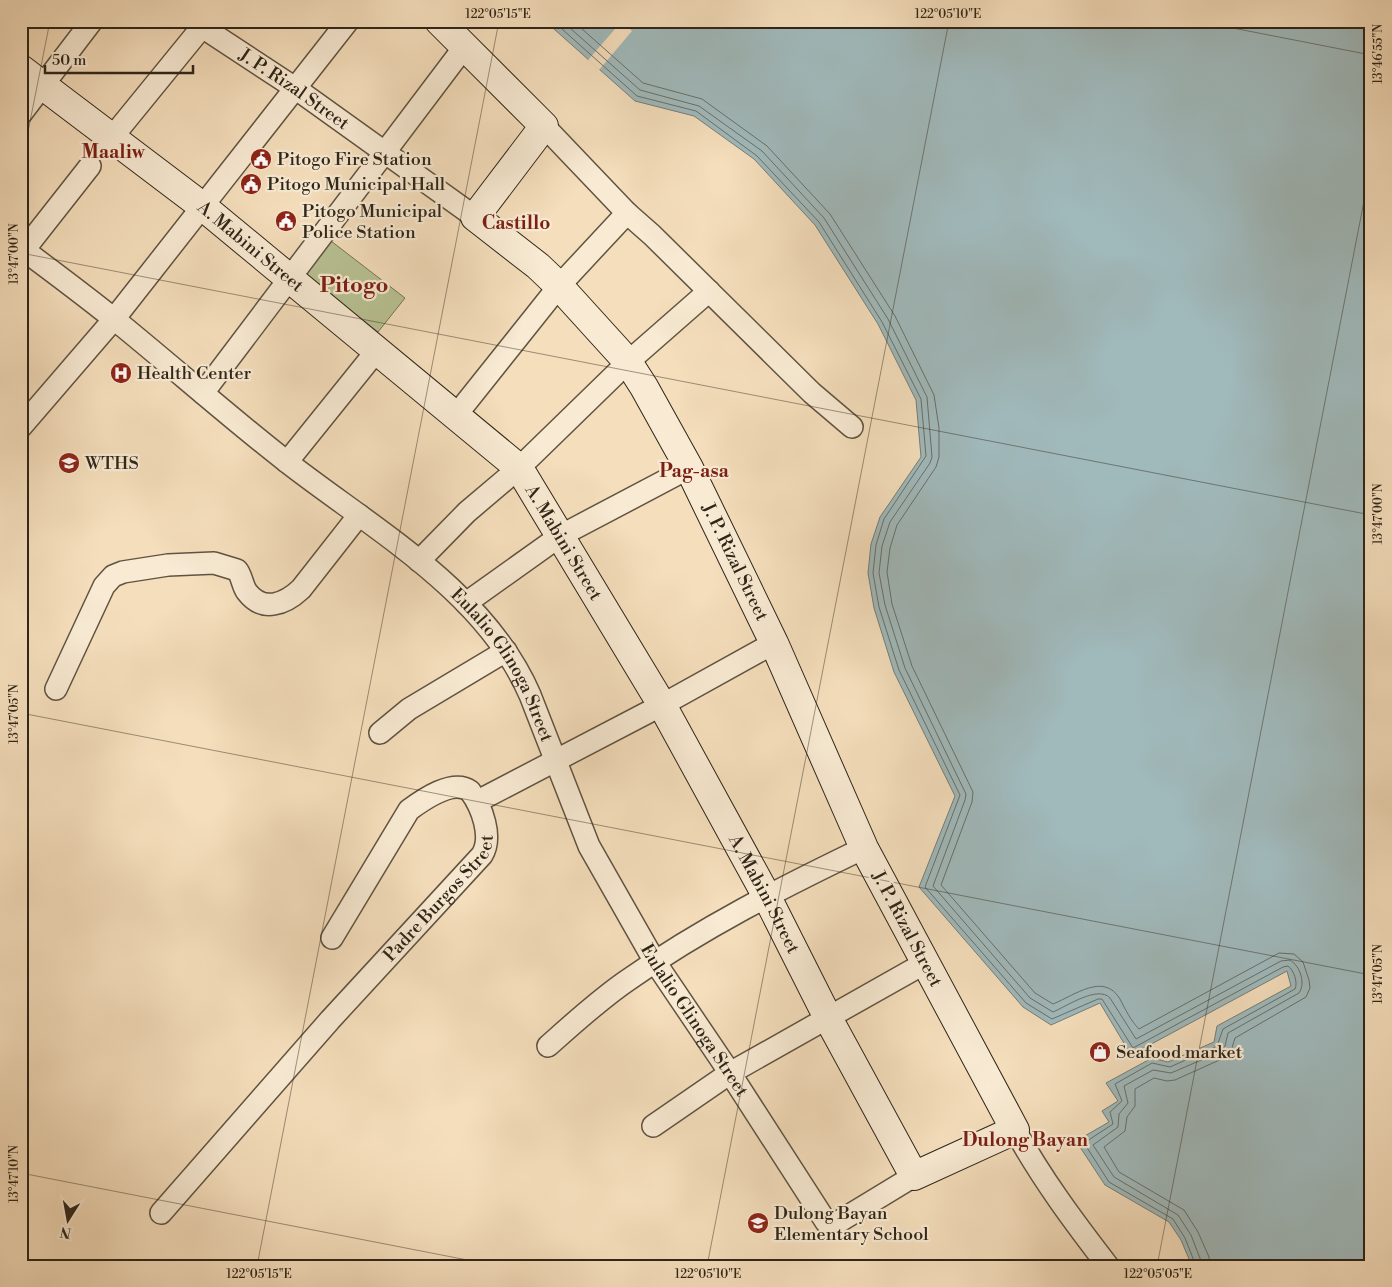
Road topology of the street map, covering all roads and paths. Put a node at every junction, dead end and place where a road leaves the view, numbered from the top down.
1 (92, 21) edge
2 (348, 21) edge
3 (439, 21) edge
4 (197, 24) edge
5 (465, 46) junction
6 (32, 77) edge
7 (295, 88) junction
8 (21, 114) edge
9 (544, 126) junction
10 (109, 142) junction
11 (385, 152) junction
12 (90, 166) dead end
13 (202, 206) junction
14 (628, 213) junction
15 (475, 217) junction
16 (23, 249) edge
17 (291, 277) junction
18 (559, 286) junction
19 (709, 291) junction
20 (114, 319) junction
21 (378, 349) junction
22 (628, 362) junction
23 (203, 393) junction
24 (456, 414) junction
25 (21, 427) edge
26 (852, 427) dead end
27 (287, 462) junction
28 (519, 468) junction
29 (689, 468) junction
30 (359, 515) junction
31 (560, 536) junction
32 (419, 561) junction
33 (466, 603) junction
34 (774, 643) junction
35 (506, 651) junction
36 (56, 689) dead end
37 (662, 705) junction
38 (380, 733) dead end
39 (556, 761) junction
40 (478, 801) junction
41 (864, 848) junction
42 (766, 895) junction
43 (332, 938) dead end
44 (655, 962) junction
45 (925, 963) junction
46 (828, 1018) junction
47 (548, 1046) dead end
48 (730, 1073) junction
49 (653, 1126) dead end
50 (1015, 1130) junction
51 (914, 1176) junction
52 (161, 1213) dead end
53 (1108, 1266) edge

1 - 6 street
2 - 7 street
3 - 5 street
4 - 7 street, J. P. Rizal Street
4 - 10 street
5 - 9 street
5 - 11 street
6 - 8 street
6 - 10 street, A. Mabini Street
7 - 11 street, J. P. Rizal Street
7 - 13 street
9 - 14 street
9 - 15 street
10 - 13 street, A. Mabini Street
11 - 15 street, J. P. Rizal Street
11 - 17 street
12 - 16 street
13 - 17 street, A. Mabini Street
13 - 20 street
14 - 18 street
14 - 19 street
15 - 18 street, J. P. Rizal Street
16 - 20 street, Eulalio Glinoga Street
17 - 21 street, A. Mabini Street
17 - 23 street
18 - 22 street, J. P. Rizal Street
18 - 24 street
19 - 22 street
19 - 26 street
20 - 23 street, Eulalio Glinoga Street
20 - 25 street
21 - 24 street, A. Mabini Street
21 - 27 street
22 - 28 street
22 - 29 street, J. P. Rizal Street
23 - 27 street, Eulalio Glinoga Street
24 - 28 street, A. Mabini Street
27 - 30 street, Eulalio Glinoga Street
28 - 31 street, A. Mabini Street
28 - 32 street
29 - 31 street
29 - 34 street, J. P. Rizal Street
30 - 32 street, Eulalio Glinoga Street
30 - 36 street
31 - 33 street
31 - 37 street, A. Mabini Street
32 - 33 street, Eulalio Glinoga Street
33 - 35 street, Eulalio Glinoga Street
34 - 37 street, Padre Burgos Street
34 - 41 street, J. P. Rizal Street
35 - 38 street
35 - 39 street, Eulalio Glinoga Street
37 - 39 street, Padre Burgos Street
37 - 42 street, A. Mabini Street
39 - 40 street, Padre Burgos Street
39 - 44 street, Eulalio Glinoga Street
40 - 43 street
40 - 52 street, Padre Burgos Street
41 - 42 street
41 - 45 street, J. P. Rizal Street
42 - 44 street
42 - 46 street, A. Mabini Street
44 - 47 street
44 - 48 street, Eulalio Glinoga Street
45 - 46 street
45 - 50 street, J. P. Rizal Street
46 - 48 street
46 - 51 street, A. Mabini Street
48 - 49 street
48 - 51 street, Eulalio Glinoga Street
50 - 51 street
50 - 53 street

